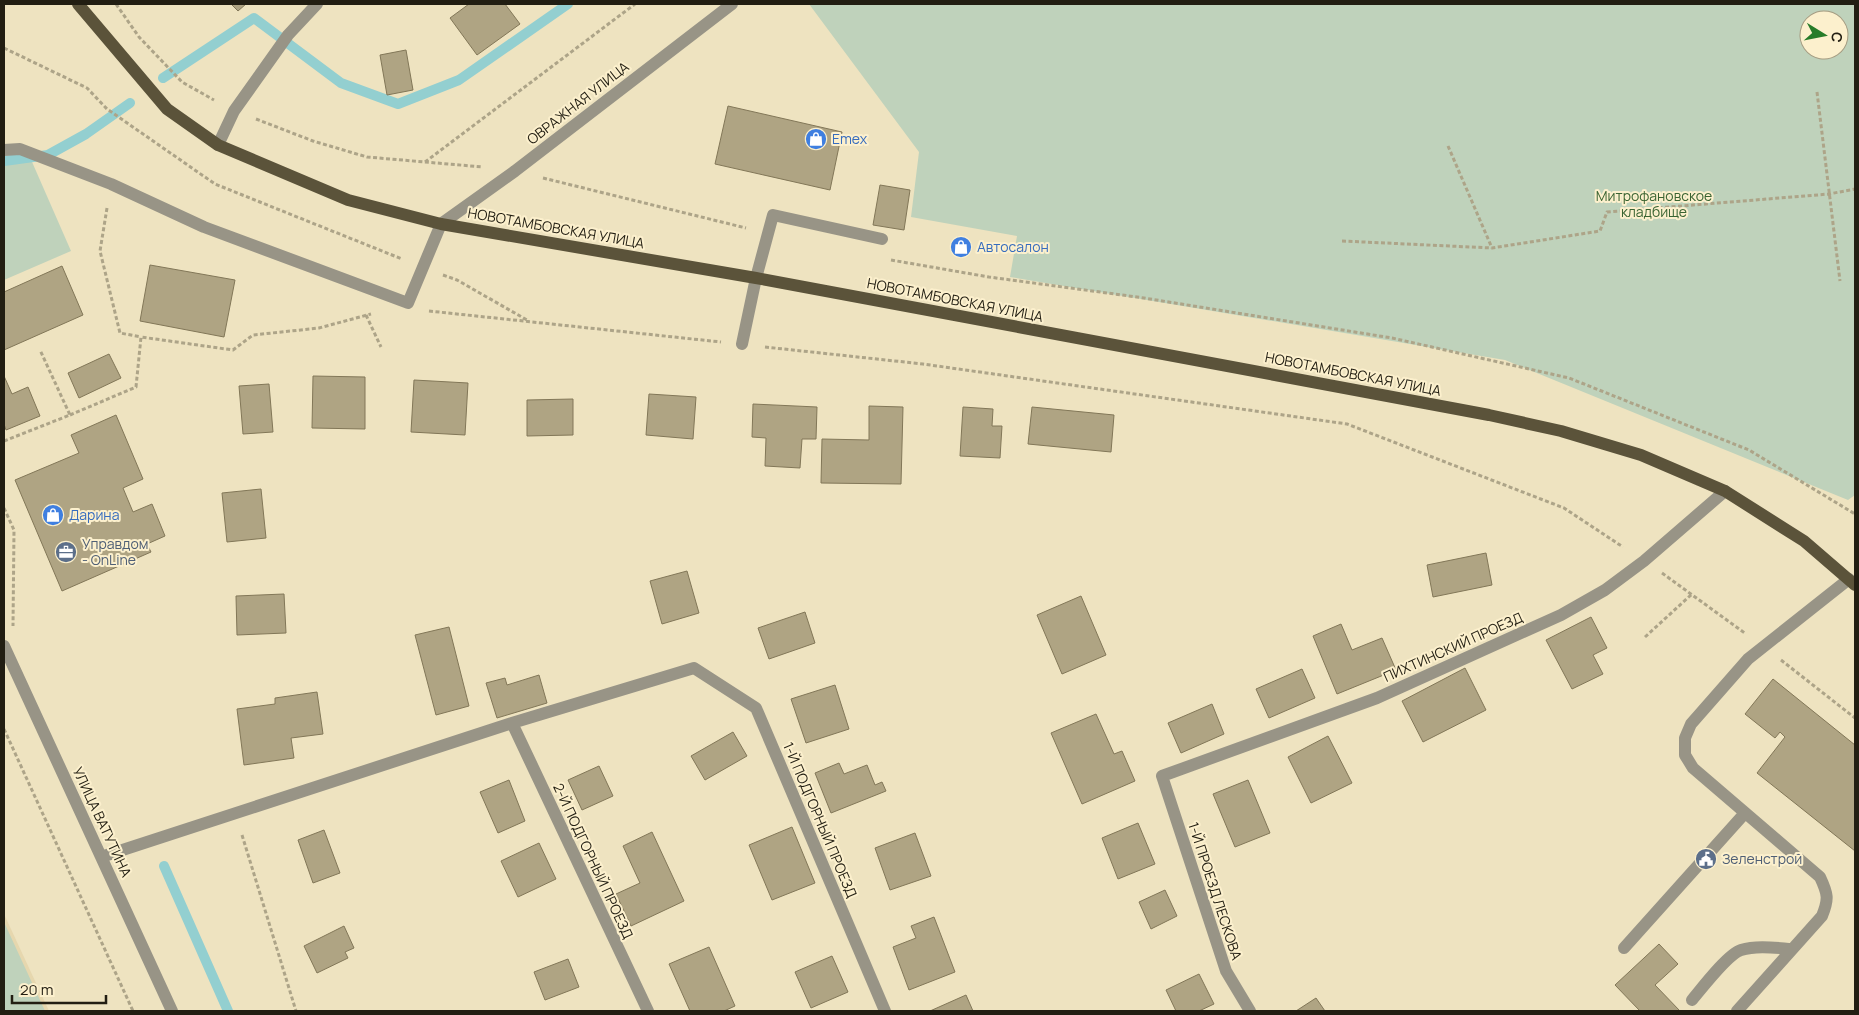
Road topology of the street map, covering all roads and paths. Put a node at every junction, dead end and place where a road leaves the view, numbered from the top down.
1 (78, 4) edge
2 (116, 4) edge
3 (317, 4) edge
4 (635, 4) edge
5 (732, 4) edge
6 (4, 48) edge
7 (1817, 92) dead end
8 (234, 111) junction
9 (218, 145) junction
10 (1448, 146) dead end
11 (4, 150) edge
12 (424, 162) junction
13 (515, 171) junction
14 (111, 184) junction
15 (1855, 189) edge
16 (1829, 194) junction
17 (442, 224) junction
18 (768, 233) junction
19 (882, 239) dead end
20 (1342, 241) dead end
21 (1492, 248) junction
22 (887, 259) dead end
23 (424, 267) junction
24 (756, 278) junction
25 (1840, 281) dead end
26 (408, 303) junction
27 (366, 315) junction
28 (530, 322) junction
29 (141, 337) junction
30 (742, 344) junction
31 (381, 347) dead end
32 (40, 350) dead end
33 (70, 415) junction
34 (4, 441) edge
35 (1725, 491) junction
36 (4, 508) edge
37 (1855, 514) edge
38 (1644, 561) junction
39 (1852, 582) edge
40 (1692, 594) junction
41 (1645, 638) dead end
42 (1764, 647) junction
43 (6, 651) edge
44 (1855, 718) edge
45 (512, 723) junction
46 (4, 729) edge
47 (1162, 776) joint
48 (236, 813) junction
49 (1745, 813) junction
50 (101, 857) junction
51 (1624, 948) dead end
52 (1792, 949) junction
53 (1692, 1000) dead end
54 (133, 1011) edge
55 (172, 1011) edge
56 (296, 1011) edge
57 (648, 1011) edge
58 (885, 1011) edge
59 (1250, 1011) edge
60 (1737, 1011) edge

1 - 9 main road, НОВОТАМБОВСКАЯ УЛИЦА
2 - 8 path
3 - 8 street
4 - 12 path
5 - 13 street, ОВРАЖНАЯ УЛИЦА
6 - 23 path
7 - 16 path
8 - 9 street
8 - 12 path
9 - 17 main road, НОВОТАМБОВСКАЯ УЛИЦА
10 - 21 path
11 - 14 street
12 - 13 path
13 - 17 street, ОВРАЖНАЯ УЛИЦА
13 - 18 path
14 - 26 street
14 - 29 path
15 - 16 path
16 - 21 path
16 - 25 path
17 - 23 street
17 - 24 main road, НОВОТАМБОВСКАЯ УЛИЦА
18 - 19 street
18 - 24 street
20 - 21 path
22 - 37 path
23 - 26 street
23 - 28 path
24 - 30 street
24 - 35 main road, НОВОТАМБОВСКАЯ УЛИЦА
26 - 27 path
26 - 28 path
27 - 29 path
27 - 31 path
28 - 30 path
29 - 33 path
30 - 38 path
32 - 33 path
33 - 34 path
35 - 38 street, ПИХТИНСКИЙ ПРОЕЗД
35 - 39 main road, НОВОТАМБОВСКАЯ УЛИЦА
36 - 43 path
38 - 40 path
38 - 47 street, ПИХТИНСКИЙ ПРОЕЗД
39 - 42 street
40 - 41 path
40 - 42 path
42 - 44 path
42 - 49 street
43 - 50 street, УЛИЦА ВАТУТИНА
45 - 48 street
45 - 57 street, 2-Й ПОДГОРНЫЙ ПРОЕЗД
45 - 58 street, 1-Й ПОДГОРНЫЙ ПРОЕЗД
46 - 54 path
47 - 59 street, 1-Й ПРОЕЗД ЛЕСКОВА
48 - 50 street
48 - 56 path
49 - 51 street
49 - 52 street
50 - 55 street, УЛИЦА ВАТУТИНА
52 - 53 street
52 - 60 street

